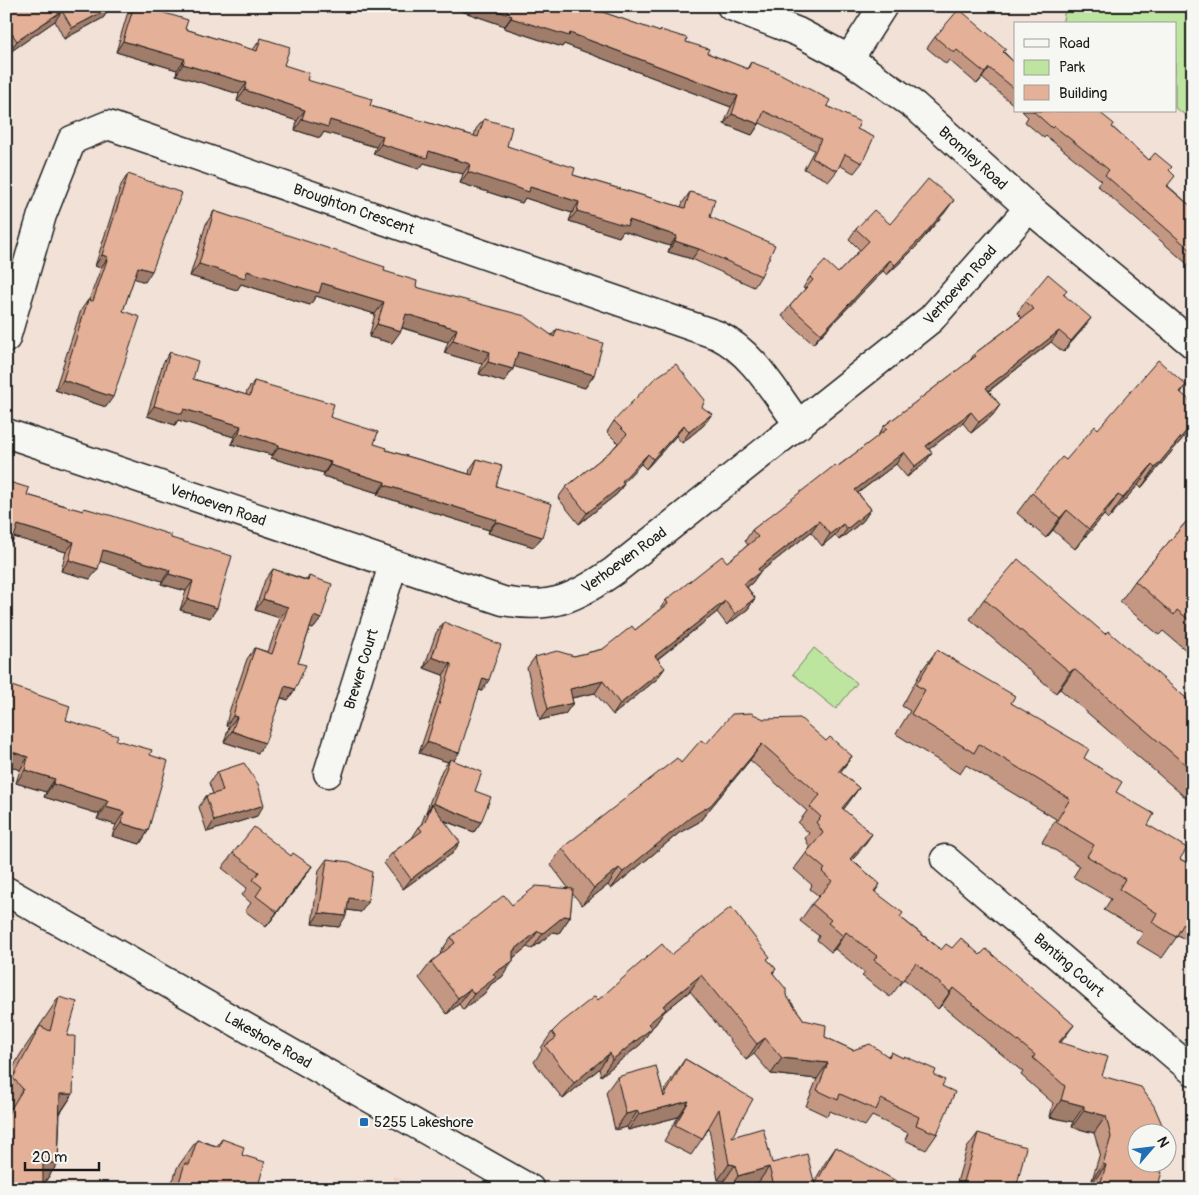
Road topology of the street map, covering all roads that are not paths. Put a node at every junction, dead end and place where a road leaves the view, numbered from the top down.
1 (731, 6) edge
2 (883, 6) edge
3 (849, 59) junction
4 (1029, 208) junction
5 (6, 338) edge
6 (1193, 344) edge
7 (798, 425) junction
8 (6, 433) edge
9 (393, 565) junction
10 (328, 773) dead end
11 (945, 859) dead end
12 (6, 891) edge
13 (1193, 1071) edge
14 (530, 1189) edge

1 - 3 street, Bromley Road
2 - 3 street
3 - 4 street, Bromley Road
4 - 6 street, Bromley Road
4 - 7 street, Verhoeven Road
5 - 7 street, Broughton Crescent
7 - 9 street, Verhoeven Road
8 - 9 street, Verhoeven Road
9 - 10 street, Brewer Court
11 - 13 street, Banting Court
12 - 14 street, Lakeshore Road

